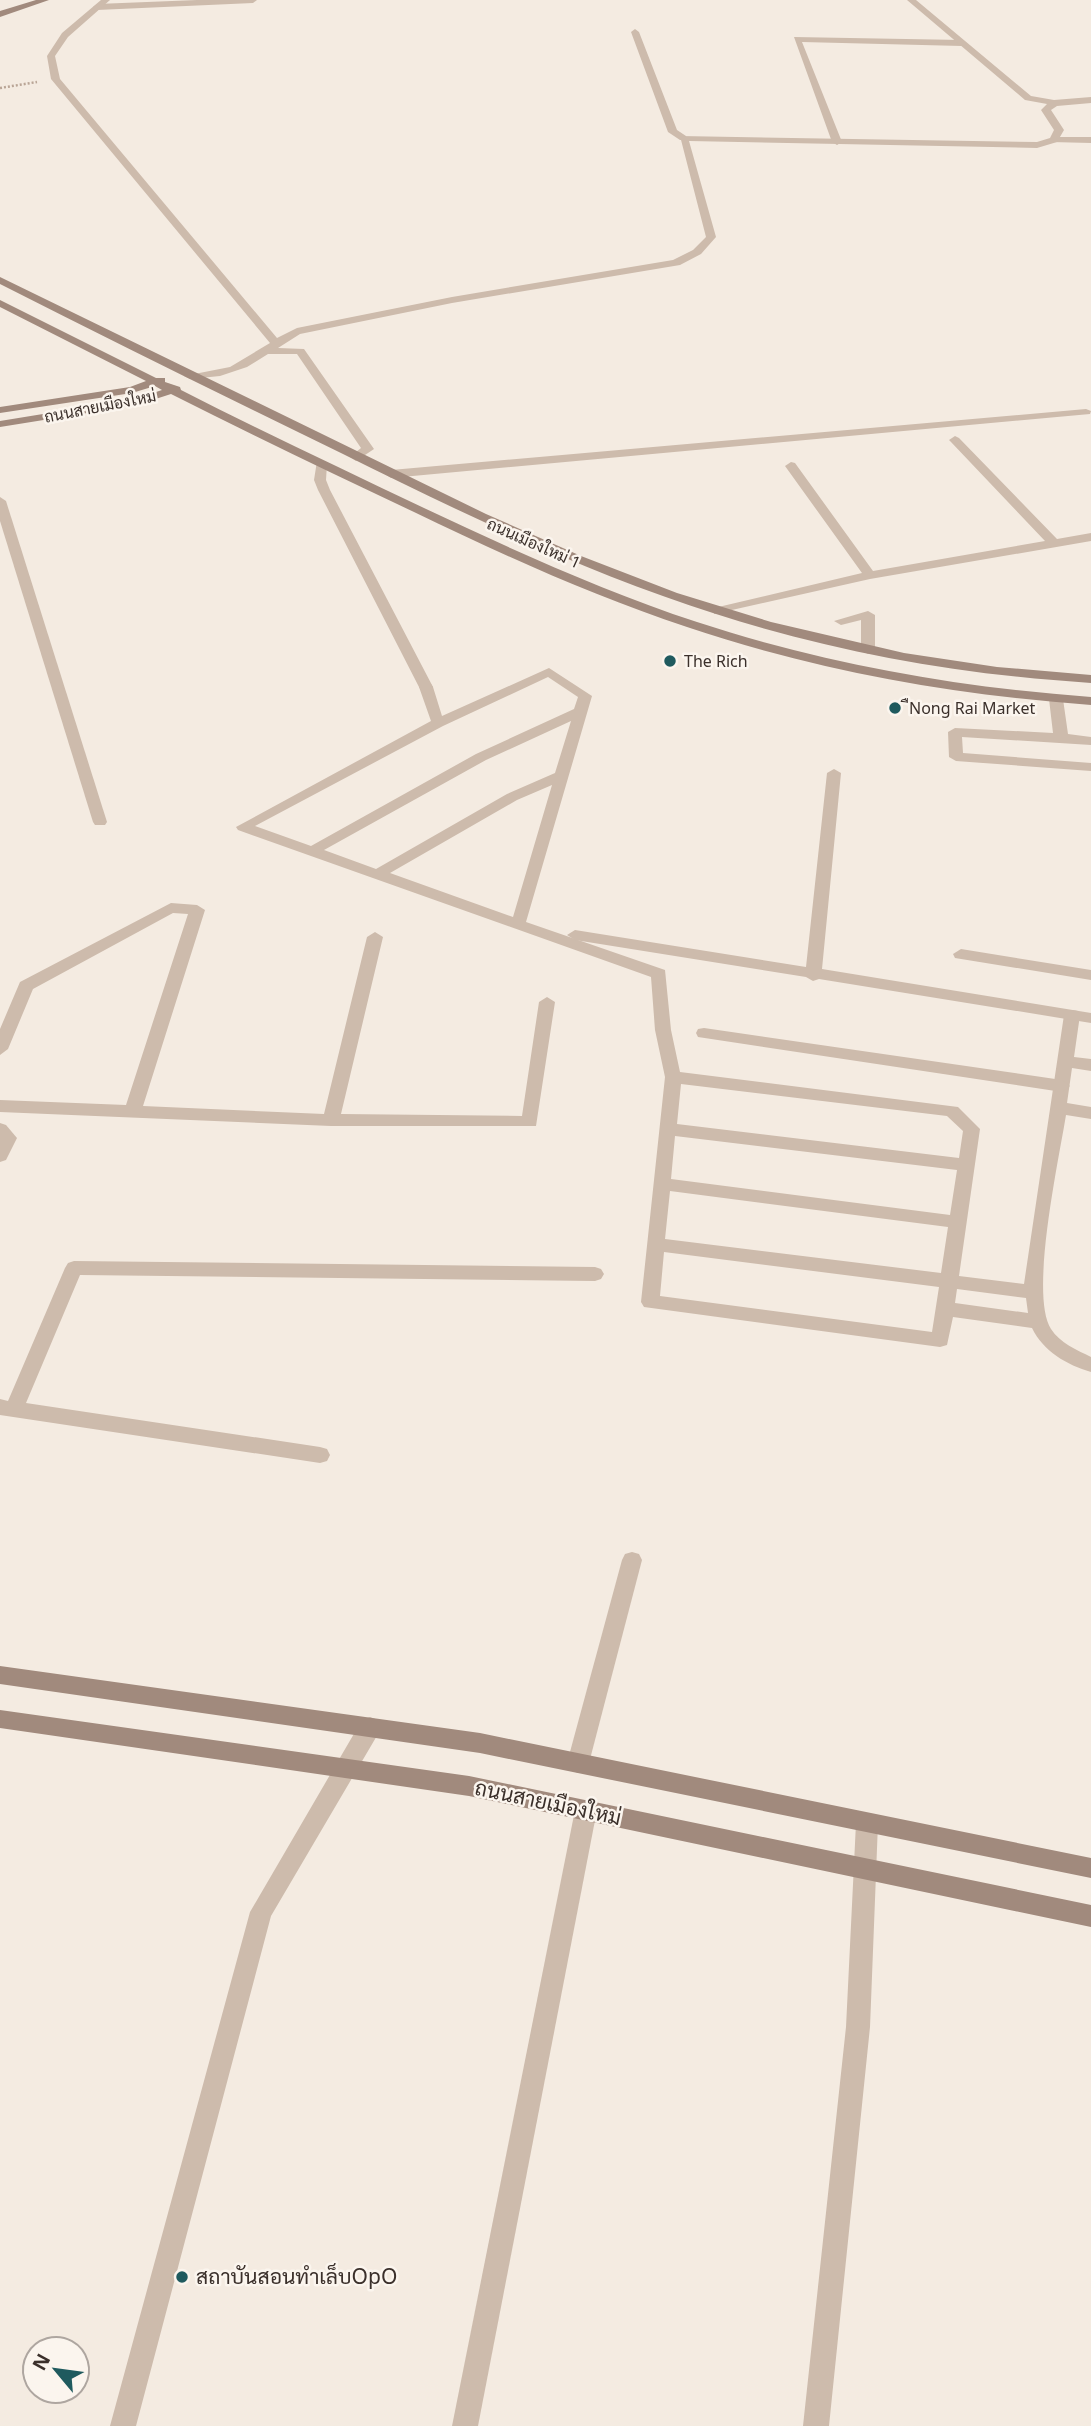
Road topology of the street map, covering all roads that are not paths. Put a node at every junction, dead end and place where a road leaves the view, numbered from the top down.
1 (45, 0) edge
2 (106, 0) edge
3 (253, 0) edge
4 (911, 0) edge
5 (97, 7) junction
6 (0, 14) edge
7 (635, 32) dead end
8 (962, 43) junction
9 (1091, 100) edge
10 (1054, 103) junction
11 (683, 138) junction
12 (1054, 139) junction
13 (1091, 140) edge
14 (837, 142) junction
15 (0, 280) edge
16 (0, 303) edge
17 (275, 342) junction
18 (263, 351) junction
19 (190, 376) junction
20 (155, 383) junction
21 (172, 391) junction
22 (0, 410) edge
23 (1086, 412) dead end
24 (0, 424) edge
25 (955, 440) dead end
26 (356, 457) junction
27 (321, 464) junction
28 (791, 466) dead end
29 (391, 474) junction
30 (0, 501) edge
31 (1091, 537) edge
32 (1054, 543) junction
33 (870, 575) junction
34 (719, 611) junction
35 (841, 621) dead end
36 (868, 650) junction
37 (1091, 679) edge
38 (1056, 699) junction
39 (1091, 701) edge
40 (581, 711) junction
41 (438, 723) junction
42 (1060, 738) junction
43 (1091, 741) edge
44 (1091, 767) edge
45 (834, 773) dead end
46 (562, 775) junction
47 (100, 822) dead end
48 (312, 851) junction
49 (378, 874) junction
50 (518, 924) junction
51 (575, 935) dead end
52 (375, 937) dead end
53 (961, 954) dead end
54 (1091, 975) edge
55 (813, 976) junction
56 (547, 1002) dead end
57 (1072, 1015) junction
58 (1091, 1018) edge
59 (704, 1033) dead end
60 (0, 1049) edge
61 (1065, 1061) junction
62 (1091, 1065) edge
63 (673, 1077) junction
64 (1062, 1086) junction
65 (0, 1106) edge
66 (1059, 1108) junction
67 (133, 1111) junction
68 (1091, 1113) edge
69 (331, 1120) junction
70 (0, 1129) edge
71 (668, 1129) junction
72 (0, 1156) edge
73 (967, 1165) junction
74 (662, 1184) junction
75 (958, 1222) junction
76 (656, 1244) junction
77 (595, 1274) dead end
78 (950, 1281) junction
79 (1034, 1292) junction
80 (947, 1309) junction
81 (1035, 1321) junction
82 (1091, 1365) edge
83 (7, 1408) edge
84 (320, 1455) dead end
85 (632, 1560) dead end
86 (0, 1675) edge
87 (0, 1719) edge
88 (370, 1727) junction
89 (578, 1763) junction
90 (347, 1769) junction
91 (586, 1810) junction
92 (867, 1823) junction
93 (1091, 1868) edge
94 (865, 1869) junction
95 (1091, 1916) edge
96 (123, 2426) edge
97 (465, 2426) edge
98 (816, 2426) edge

1 - 6 street
2 - 5 street
3 - 5 street
4 - 8 street
5 - 17 street
7 - 11 street
8 - 10 street
8 - 14 street
9 - 10 street
10 - 12 street
11 - 14 street
11 - 17 street
12 - 13 street
12 - 14 street
15 - 19 street, ถนนเมืองใหม่ 1
16 - 20 street, ถนนเมืองใหม่ 1
17 - 18 street
18 - 19 street
18 - 26 street
19 - 20 street, ถนนสายเมืองใหม่
19 - 21 street, ถนนสายเมืองใหม่
19 - 26 street, ถนนเมืองใหม่ 1
20 - 21 street, ถนนเมืองใหม่ 1
20 - 22 street, ถนนสายเมืองใหม่
21 - 24 street, ถนนสายเมืองใหม่
21 - 27 street, ถนนเมืองใหม่ 1
23 - 29 street
25 - 32 street
26 - 29 street, ถนนเมืองใหม่ 1
27 - 38 street, ถนนเมืองใหม่ 1
27 - 41 street
28 - 33 street
29 - 34 street, ถนนเมืองใหม่ 1
30 - 47 street
31 - 32 street
32 - 33 street
33 - 34 street
34 - 36 street, ถนนเมืองใหม่ 1
35 - 36 street
36 - 37 street, ถนนเมืองใหม่ 1
38 - 39 street, ถนนเมืองใหม่ 1
38 - 42 street
40 - 41 street
40 - 46 street
40 - 48 street
41 - 48 street
42 - 43 street
42 - 44 street
45 - 55 street
46 - 49 street
46 - 50 street
48 - 49 street
49 - 50 street
50 - 63 street
51 - 55 street
52 - 69 street
53 - 54 street
55 - 57 street
56 - 69 street
57 - 58 street
57 - 61 street
59 - 64 street
60 - 67 street
61 - 62 street
61 - 64 street
63 - 71 street
63 - 73 street
64 - 66 street
65 - 67 street
66 - 68 street
66 - 79 street
67 - 69 street
70 - 72 street
71 - 73 street
71 - 74 street
73 - 75 street
74 - 75 street
74 - 76 street
75 - 78 street
76 - 78 street
76 - 80 street
77 - 83 street
78 - 79 street
78 - 80 street
79 - 81 street
80 - 81 street
81 - 82 street
83 - 84 street
85 - 89 street
86 - 88 street
87 - 90 street, ถนนสายเมืองใหม่
88 - 89 street
88 - 90 street
89 - 92 street
90 - 91 street, ถนนสายเมืองใหม่
90 - 96 street
91 - 94 street, ถนนสายเมืองใหม่
91 - 97 street
92 - 93 street
92 - 94 street
94 - 95 street, ถนนสายเมืองใหม่
94 - 98 street

